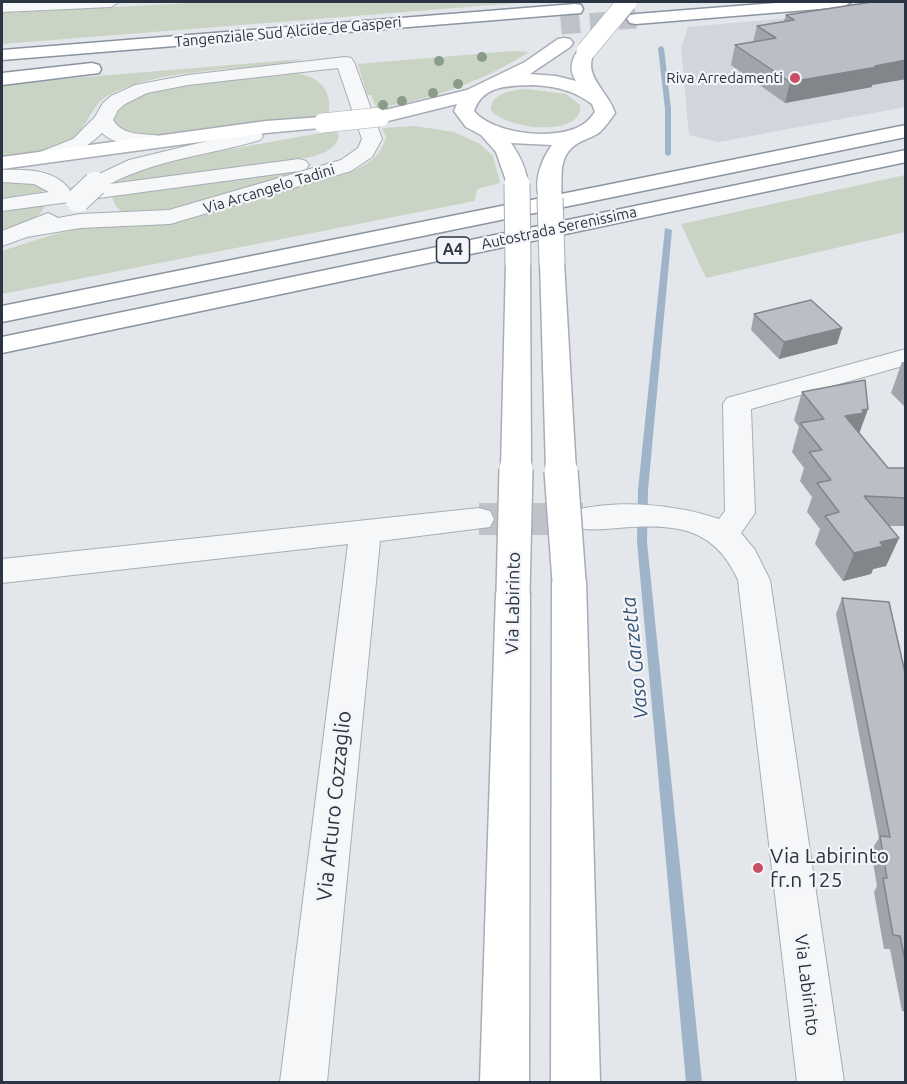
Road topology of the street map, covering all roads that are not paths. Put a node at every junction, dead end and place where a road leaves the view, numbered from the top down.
1 (111, 2) edge
2 (627, 2) edge
3 (843, 2) edge
4 (45, 3) edge
5 (2, 7) edge
6 (594, 8) tunnel mouth
7 (575, 9) tunnel mouth
8 (636, 19) tunnel mouth
9 (561, 25) tunnel mouth
10 (2, 56) edge
11 (144, 60) junction
12 (300, 67) junction
13 (2, 72) edge
14 (2, 79) edge
15 (492, 85) junction
16 (473, 94) junction
17 (599, 100) junction
18 (386, 116) junction
19 (103, 120) junction
20 (314, 124) junction
21 (483, 129) junction
22 (906, 130) edge
23 (253, 136) junction
24 (572, 136) junction
25 (157, 141) junction
26 (47, 156) junction
27 (906, 156) edge
28 (2, 163) edge
29 (2, 170) edge
30 (2, 176) edge
31 (61, 203) junction
32 (2, 205) edge
33 (28, 230) junction
34 (2, 239) edge
35 (2, 314) edge
36 (2, 345) edge
37 (906, 357) edge
38 (479, 519) tunnel mouth
39 (583, 519) tunnel mouth
40 (365, 530) junction
41 (723, 536) junction
42 (2, 571) edge
43 (303, 1083) edge
44 (504, 1083) edge
45 (576, 1083) edge
46 (820, 1083) edge

1 - 4 street
2 - 17 main road, bridge
3 - 8 main road
4 - 5 street
6 - 15 main road
7 - 10 main road, Tangenziale Sud Alcide de Gasperi
9 - 11 main road, Tangenziale Sud Alcide de Gasperi
11 - 13 main road, Tangenziale Sud Alcide de Gasperi
11 - 14 main road
12 - 19 street, Via Arcangelo Tadini
12 - 32 street, Via Arcangelo Tadini
12 - 33 street, Via Arcangelo Tadini
15 - 16 main road
15 - 17 main road
16 - 18 main road
16 - 21 main road, Via Labirinto
17 - 24 main road
18 - 20 main road, bridge
18 - 21 main road
19 - 25 street
19 - 26 street, Via Arcangelo Tadini
20 - 23 main road
20 - 25 main road
21 - 24 main road
21 - 44 main road, Via Labirinto, bridge
22 - 35 main road, Autostrada Serenissima / A4
23 - 29 main road
23 - 31 street, Via Arcangelo Tadini, bridge
24 - 45 main road, bridge
25 - 26 main road
26 - 28 main road
27 - 36 main road, Autostrada Serenissima / A4
30 - 31 street
31 - 33 street, Via Arcangelo Tadini
33 - 34 street, Via Arcangelo Tadini
37 - 41 street
38 - 40 street
39 - 41 street
40 - 42 street
40 - 43 street, Via Arturo Cozzaglio
41 - 46 street, Via Labirinto

